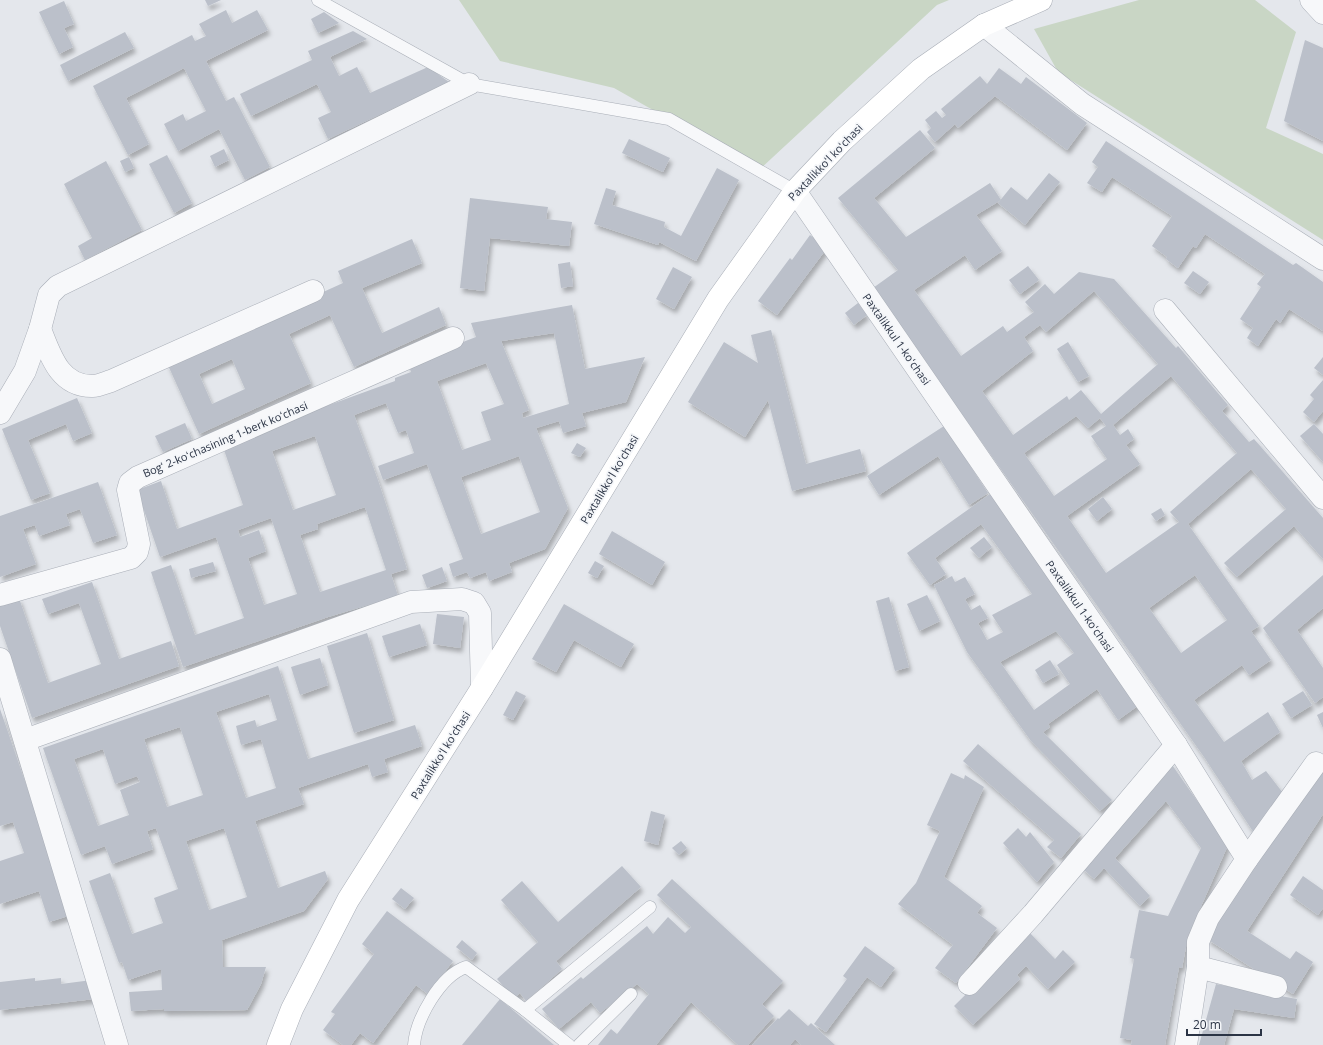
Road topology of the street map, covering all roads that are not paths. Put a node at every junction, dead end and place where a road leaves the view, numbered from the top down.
1 (318, 0) edge
2 (1040, 0) edge
3 (1311, 0) edge
4 (1323, 13) edge
5 (984, 25) junction
6 (469, 84) junction
7 (794, 191) junction
8 (1323, 259) edge
9 (313, 291) dead end
10 (1164, 310) dead end
11 (40, 329) junction
12 (453, 338) dead end
13 (0, 413) edge
14 (1323, 498) edge
15 (0, 595) edge
16 (0, 659) edge
17 (482, 688) junction
18 (25, 740) junction
19 (1176, 745) junction
20 (1316, 764) dead end
21 (1247, 859) junction
22 (650, 907) dead end
23 (1198, 967) junction
24 (969, 984) dead end
25 (1276, 987) dead end
26 (631, 994) dead end
27 (524, 1010) junction
28 (117, 1045) edge
29 (278, 1045) edge
30 (414, 1045) edge
31 (569, 1045) edge
32 (579, 1045) edge
33 (1186, 1045) edge

1 - 6 lane
2 - 5 street, Paxtalikkoʻl koʻchasi
3 - 4 street
5 - 7 street, Paxtalikkoʻl koʻchasi
5 - 8 street
6 - 7 lane
6 - 11 street
7 - 17 street, Paxtalikkoʻl koʻchasi
7 - 19 street, Paxtalikkul 1-koʻchasi
9 - 11 street
10 - 14 street
11 - 13 street
12 - 15 street, Bogʻ 2-koʻchasining 1-berk koʻchasi
16 - 18 street
17 - 18 street
17 - 29 street, Paxtalikkoʻl koʻchasi
18 - 28 street
19 - 21 street, Paxtalikkul 1-koʻchasi
19 - 24 street
20 - 21 street
21 - 23 street
22 - 27 lane
23 - 25 street
23 - 33 street
26 - 32 lane
27 - 30 lane
27 - 31 lane

